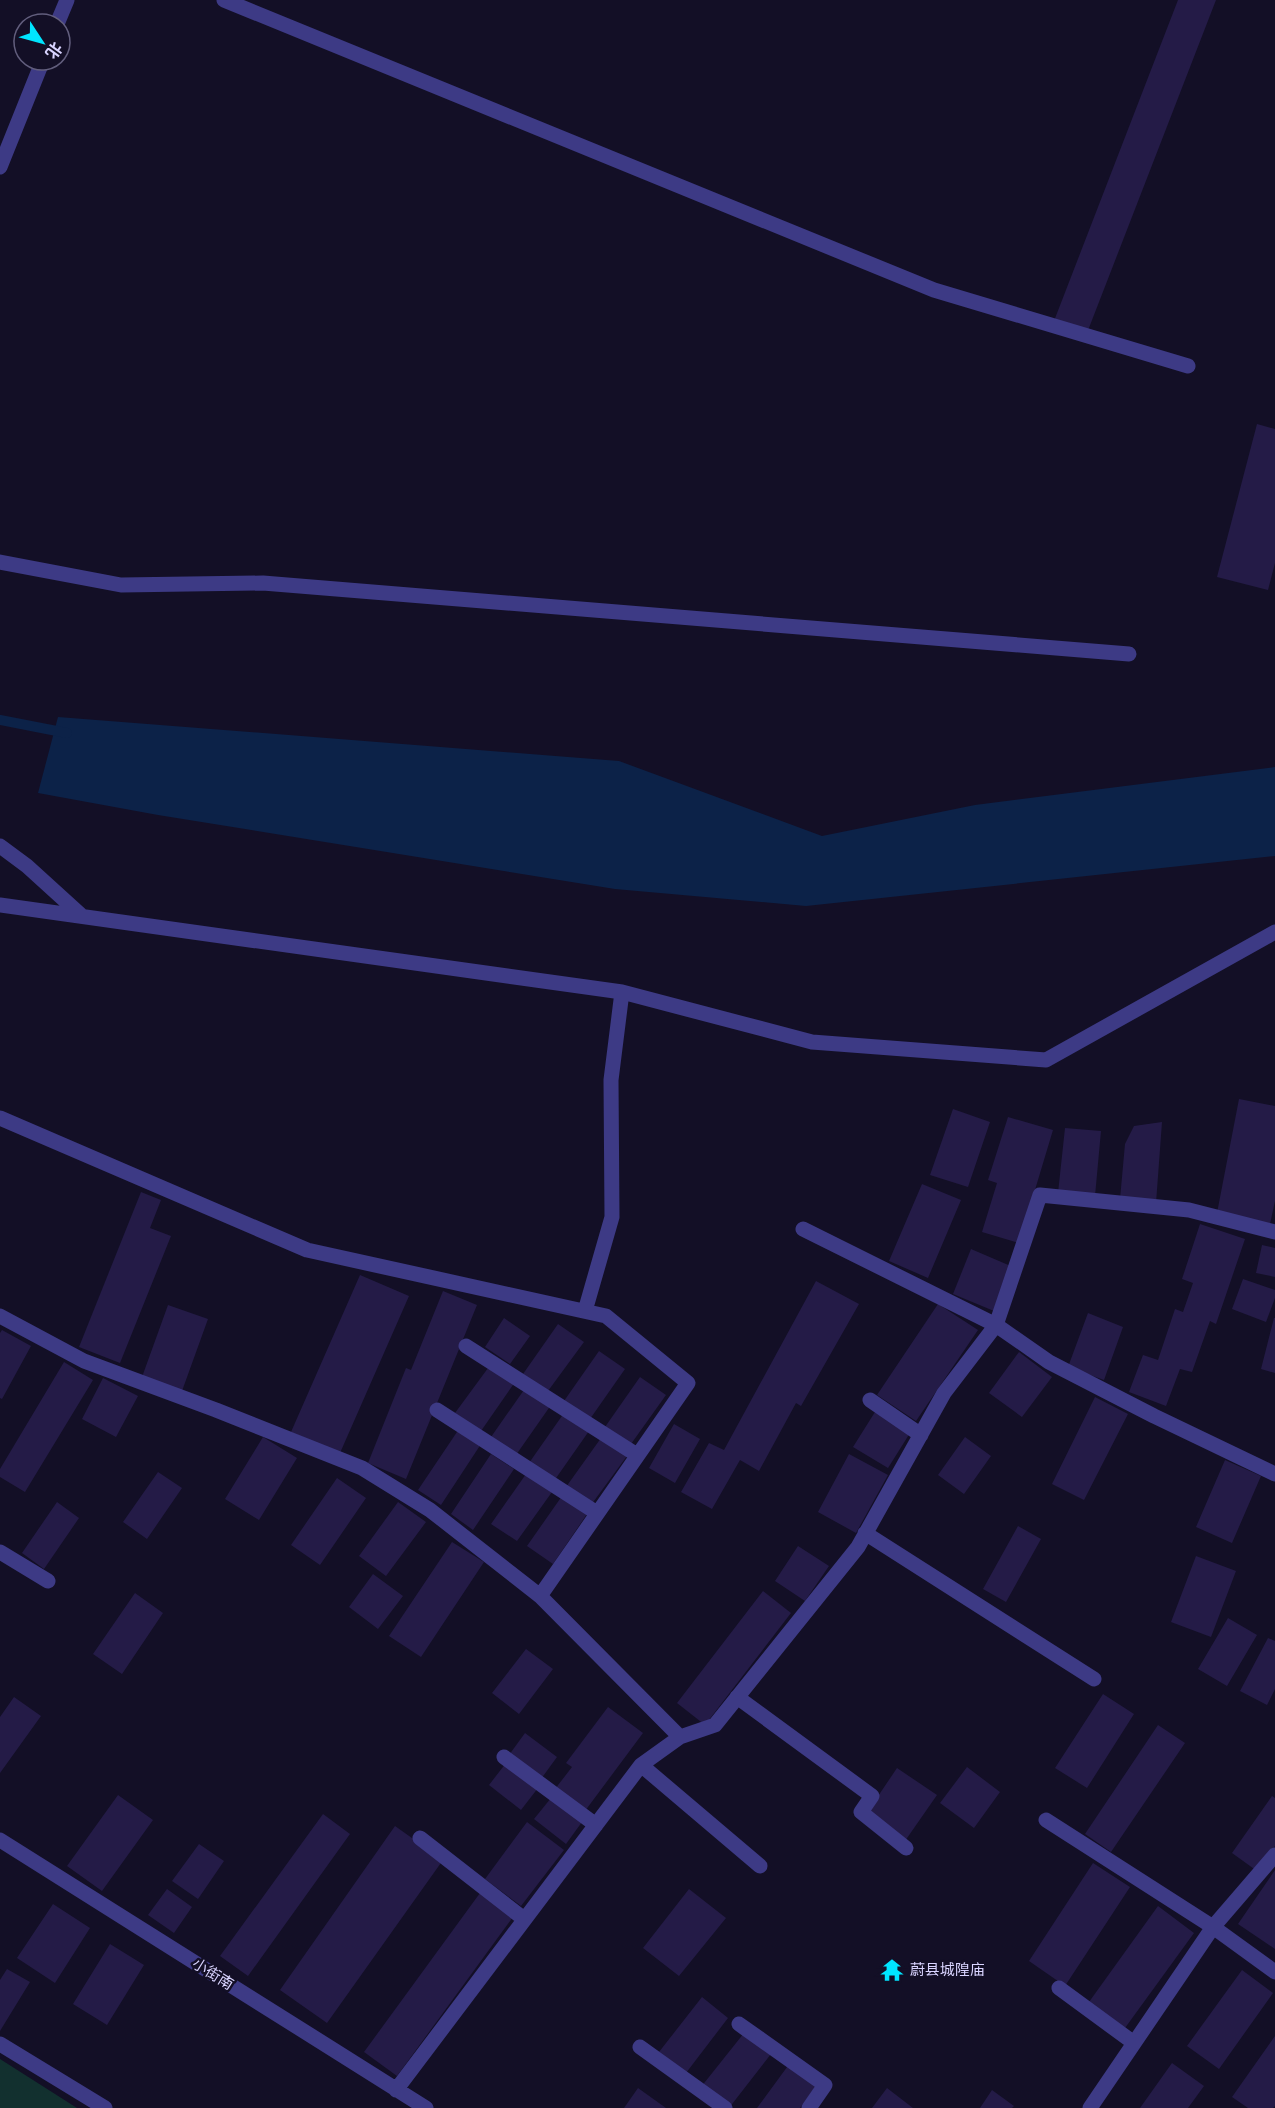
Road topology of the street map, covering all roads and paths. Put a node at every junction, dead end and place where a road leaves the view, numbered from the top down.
1 (224, 0) edge
2 (38, 72) edge
3 (2, 160) edge
4 (1188, 366) dead end
5 (0, 562) edge
6 (1129, 654) dead end
7 (0, 846) edge
8 (0, 905) edge
9 (82, 916) junction
10 (1275, 932) edge
11 (622, 992) junction
12 (0, 1118) edge
13 (803, 1229) dead end
14 (1275, 1232) edge
15 (585, 1311) junction
16 (0, 1316) edge
17 (996, 1325) junction
18 (466, 1346) dead end
19 (870, 1400) dead end
20 (436, 1410) dead end
21 (921, 1435) junction
22 (637, 1455) junction
23 (1275, 1474) edge
24 (597, 1513) junction
25 (865, 1533) junction
26 (0, 1552) edge
27 (48, 1581) dead end
28 (540, 1596) junction
29 (1094, 1679) dead end
30 (737, 1697) junction
31 (680, 1737) junction
32 (504, 1757) dead end
33 (641, 1765) junction
34 (1046, 1820) dead end
35 (596, 1825) junction
36 (420, 1838) dead end
37 (0, 1840) edge
38 (906, 1848) dead end
39 (1275, 1855) edge
40 (760, 1866) dead end
41 (524, 1919) junction
42 (1214, 1927) junction
43 (1275, 1972) edge
44 (1059, 1988) dead end
45 (739, 2024) dead end
46 (1134, 2043) junction
47 (0, 2044) edge
48 (640, 2048) dead end
49 (396, 2090) junction
50 (105, 2108) edge
51 (426, 2108) edge
52 (725, 2108) edge
53 (809, 2108) edge
54 (1090, 2108) edge

1 - 4 street
2 - 3 street
5 - 6 street
7 - 9 street
8 - 9 street
9 - 11 street
10 - 11 street
11 - 15 street
12 - 15 street
13 - 17 street
14 - 17 street
15 - 22 street
16 - 28 street
17 - 21 street
17 - 23 street
18 - 22 street
19 - 21 street
20 - 24 street
21 - 25 street
22 - 24 street
24 - 28 street
25 - 29 street
25 - 30 street
26 - 27 street
28 - 31 street
30 - 31 street
30 - 38 street
31 - 33 street
32 - 35 street
33 - 35 street
33 - 40 street
34 - 42 street
35 - 41 street
36 - 41 street
37 - 49 street, 小街南
39 - 42 street
41 - 49 street
42 - 43 street
42 - 46 street
44 - 46 street
45 - 53 street
46 - 54 street
47 - 50 street
48 - 52 street
49 - 51 street, 小街南

